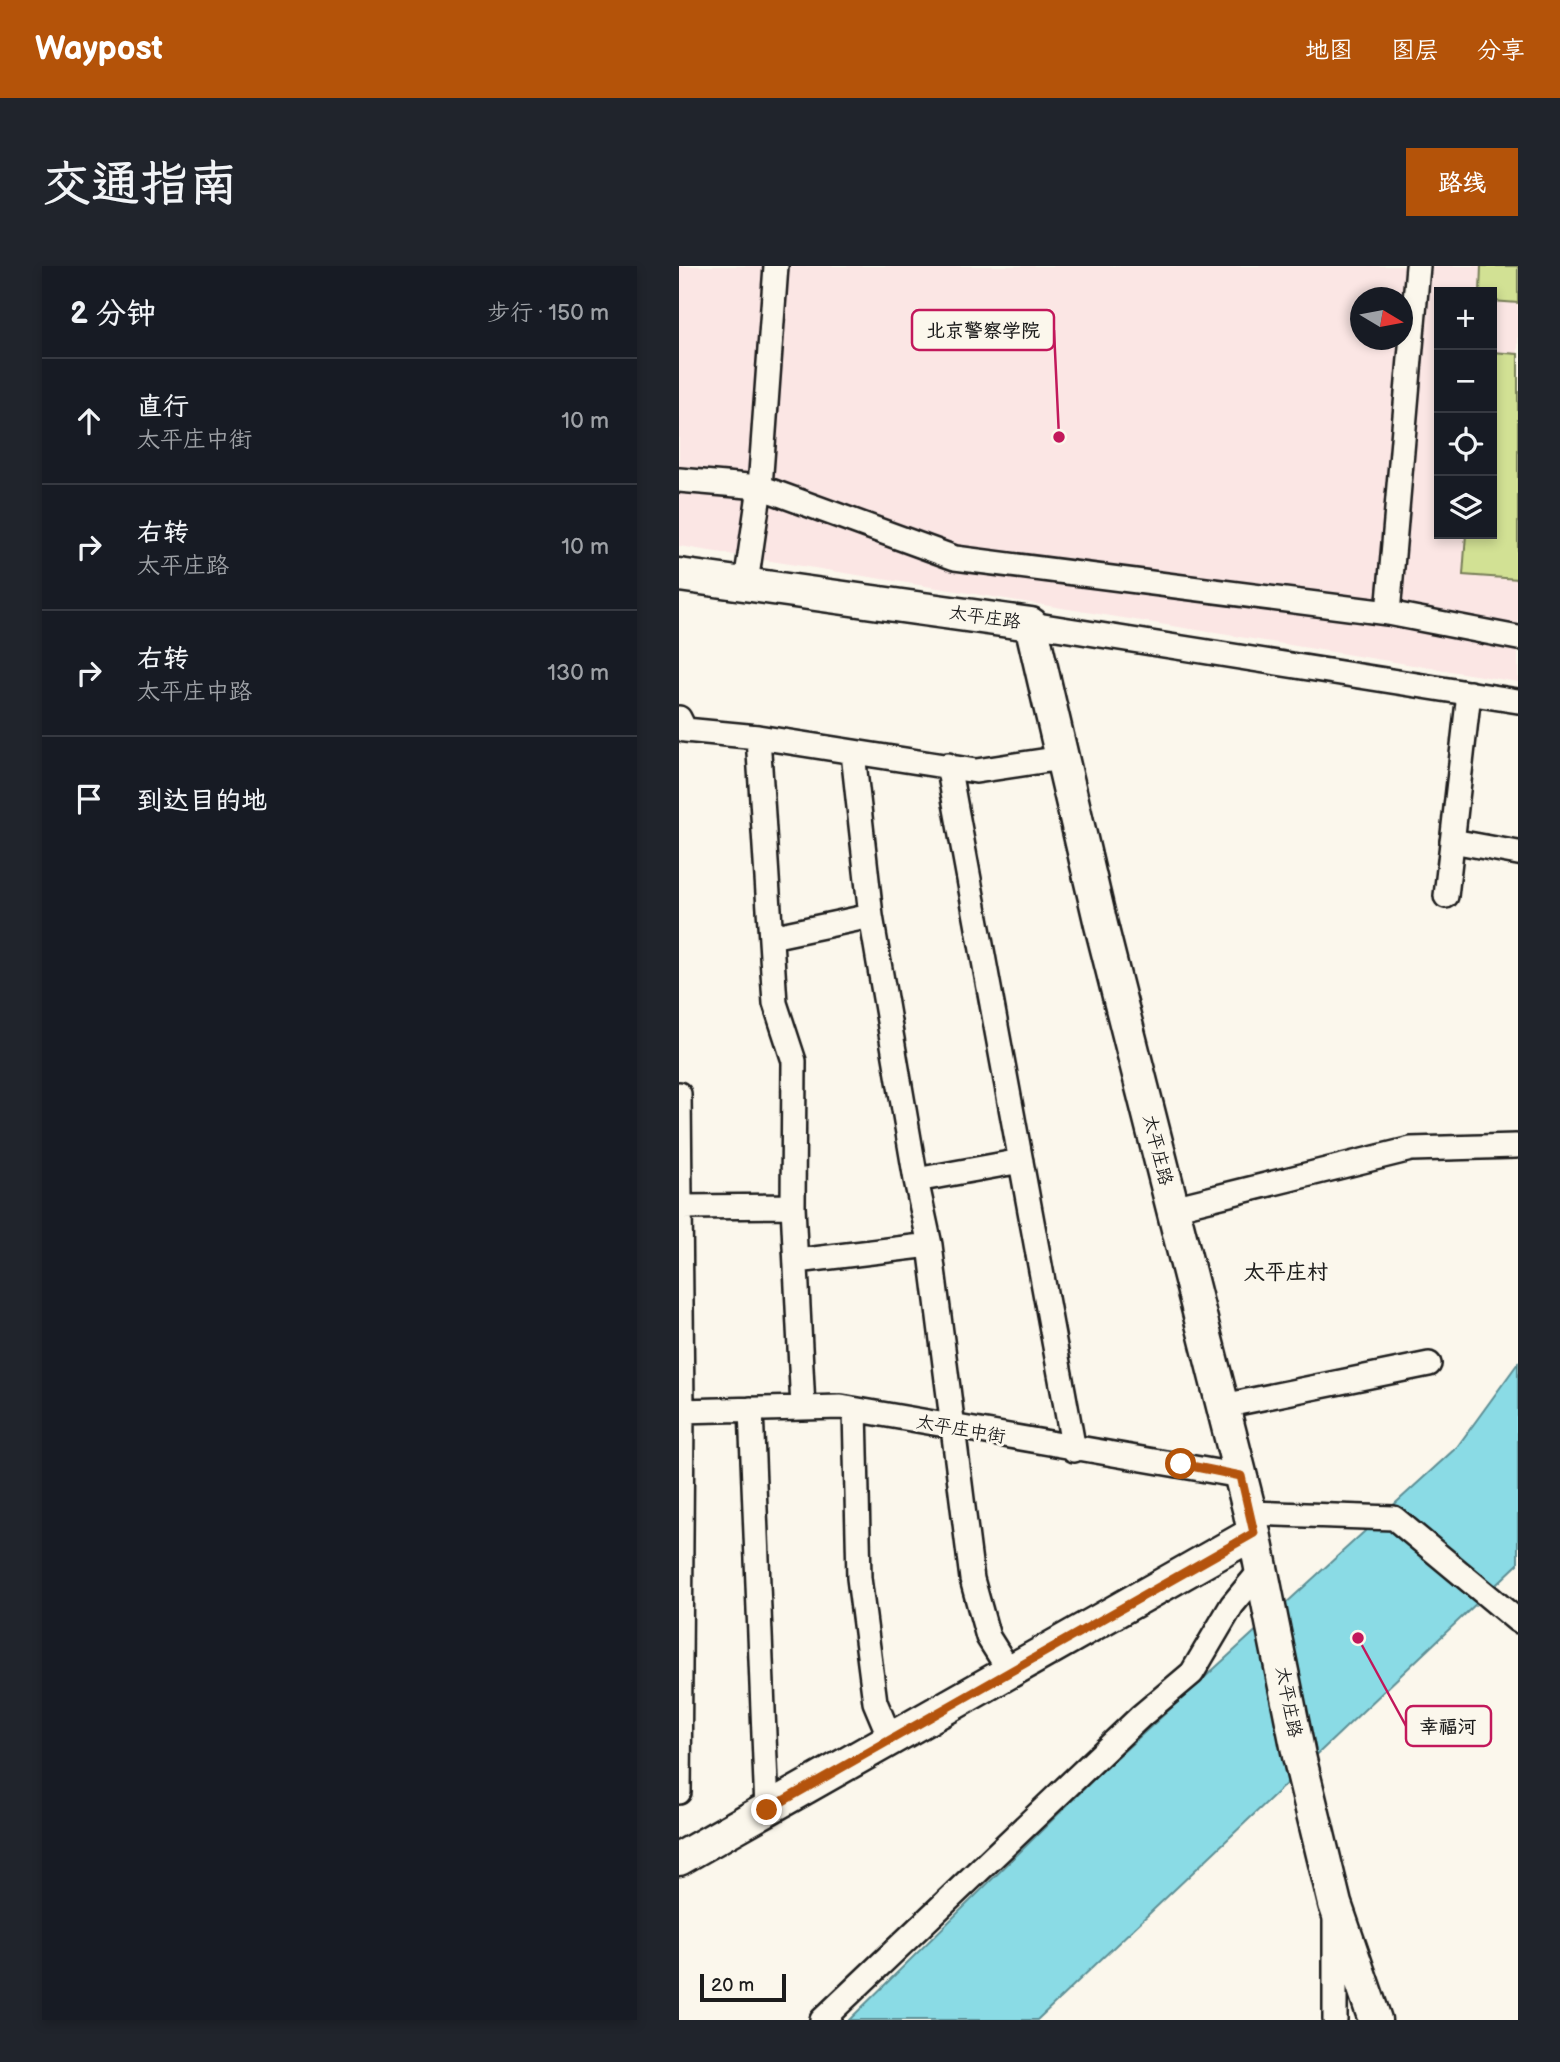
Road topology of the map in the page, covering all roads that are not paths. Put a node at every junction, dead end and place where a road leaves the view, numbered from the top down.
1 (776, 266) edge
2 (1418, 266) edge
3 (679, 480) edge
4 (760, 487) junction
5 (679, 575) edge
6 (747, 583) junction
7 (1388, 613) junction
8 (1031, 624) junction
9 (1518, 638) edge
10 (1469, 693) junction
11 (1518, 701) edge
12 (681, 728) edge
13 (758, 737) junction
14 (853, 753) junction
15 (1062, 758) junction
16 (948, 765) junction
17 (1452, 841) junction
18 (1518, 853) edge
19 (1446, 896) dead end
20 (871, 916) junction
21 (771, 937) junction
22 (679, 1094) edge
23 (1517, 1144) edge
24 (1021, 1161) junction
25 (916, 1180) junction
26 (793, 1206) junction
27 (681, 1207) junction
28 (1173, 1208) junction
29 (930, 1245) junction
30 (797, 1261) junction
31 (1429, 1364) dead end
32 (1223, 1406) junction
33 (803, 1408) junction
34 (751, 1409) junction
35 (855, 1410) junction
36 (680, 1411) edge
37 (952, 1427) junction
38 (1073, 1450) junction
39 (1241, 1476) junction
40 (1252, 1523) junction
41 (1265, 1583) junction
42 (1516, 1620) edge
43 (1010, 1672) junction
44 (891, 1740) junction
45 (679, 1792) edge
46 (767, 1810) junction
47 (679, 1859) edge
48 (1335, 1904) junction
49 (822, 2020) edge
50 (1335, 2020) edge
51 (1375, 2020) edge

1 - 4 street
2 - 7 street
3 - 4 street
4 - 6 street
4 - 7 street
5 - 6 street, 太平庄路
6 - 8 street, 太平庄路
7 - 9 street
8 - 10 street
8 - 15 street, 太平庄路
10 - 11 street
10 - 17 street
12 - 13 street
13 - 14 street
13 - 21 street
14 - 16 street
14 - 20 street
15 - 16 street
15 - 28 street, 太平庄路
16 - 24 street
17 - 18 street
17 - 19 street
20 - 21 street
20 - 25 street
21 - 26 street
22 - 27 street
23 - 28 street
24 - 25 street
24 - 38 street
25 - 29 street
26 - 27 street
26 - 30 street
27 - 36 street
28 - 32 street, 太平庄路
29 - 30 street
29 - 37 street
30 - 33 street
31 - 32 street
32 - 39 street, 太平庄路
33 - 34 street, 太平庄中街
33 - 35 street, 太平庄中街
34 - 36 street, 太平庄中街
34 - 46 street
35 - 37 street, 太平庄中街
35 - 44 street
36 - 45 street
37 - 38 street, 太平庄中街
37 - 43 street
38 - 39 street, 太平庄中街
39 - 40 street, 太平庄路
40 - 41 street, 太平庄路
40 - 42 street
40 - 43 street
41 - 48 street, 太平庄路
41 - 49 street
43 - 44 street
44 - 46 street
46 - 47 street
48 - 50 street
48 - 51 street, 太平庄路

